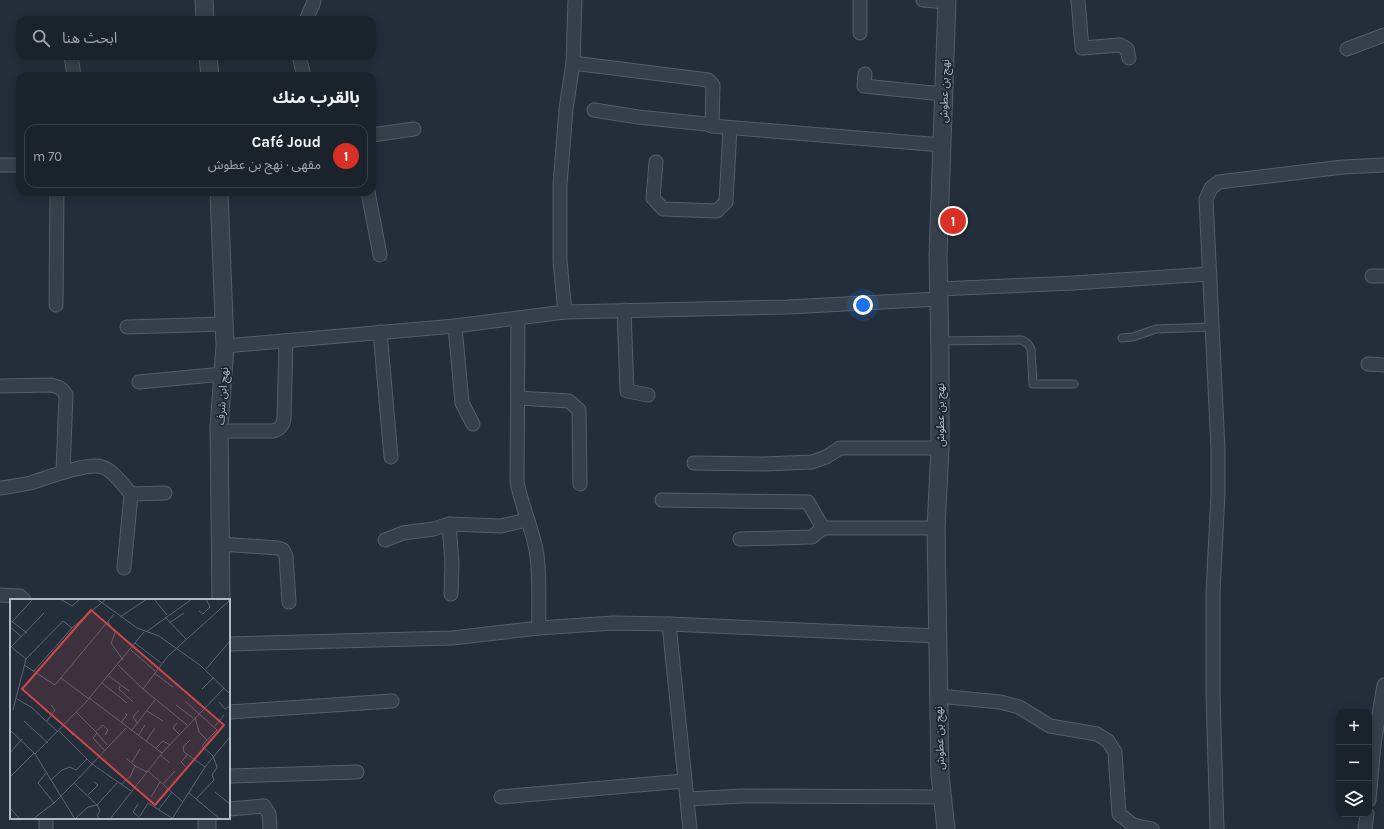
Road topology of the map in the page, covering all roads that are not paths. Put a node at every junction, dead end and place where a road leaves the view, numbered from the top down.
1 (204, 0) edge
2 (314, 0) edge
3 (575, 0) edge
4 (860, 0) edge
5 (923, 0) edge
6 (1078, 0) edge
7 (947, 1) edge
8 (205, 16) edge
9 (308, 16) edge
10 (860, 33) dead end
11 (1384, 35) edge
12 (1347, 49) dead end
13 (1129, 58) dead end
14 (72, 60) edge
15 (208, 60) edge
16 (299, 60) edge
17 (573, 64) junction
18 (73, 72) edge
19 (210, 72) edge
20 (303, 72) edge
21 (865, 74) dead end
22 (943, 94) junction
23 (594, 110) dead end
24 (712, 126) junction
25 (730, 128) junction
26 (414, 129) dead end
27 (376, 134) edge
28 (942, 145) junction
29 (656, 162) dead end
30 (0, 165) edge
31 (16, 165) edge
32 (1384, 165) edge
33 (57, 196) edge
34 (219, 196) edge
35 (369, 196) edge
36 (380, 255) dead end
37 (1210, 274) junction
38 (939, 294) junction
39 (56, 304) dead end
40 (624, 310) junction
41 (564, 312) junction
42 (518, 318) junction
43 (224, 324) junction
44 (456, 326) junction
45 (127, 327) dead end
46 (1213, 327) junction
47 (380, 332) junction
48 (1122, 338) dead end
49 (940, 341) junction
50 (286, 342) junction
51 (225, 346) junction
52 (1368, 364) dead end
53 (1384, 364) edge
54 (222, 374) junction
55 (139, 382) dead end
56 (1074, 384) dead end
57 (2, 386) dead end
58 (648, 395) dead end
59 (518, 398) junction
60 (473, 424) dead end
61 (219, 431) junction
62 (940, 448) junction
63 (391, 456) dead end
64 (694, 463) dead end
65 (63, 472) junction
66 (580, 484) dead end
67 (0, 488) edge
68 (131, 494) junction
69 (165, 494) dead end
70 (662, 500) dead end
71 (527, 520) junction
72 (449, 524) junction
73 (823, 528) junction
74 (936, 528) junction
75 (740, 539) dead end
76 (385, 540) dead end
77 (220, 544) junction
78 (124, 568) dead end
79 (451, 594) dead end
80 (0, 595) edge
81 (23, 599) edge
82 (221, 599) edge
83 (289, 602) dead end
84 (669, 624) junction
85 (539, 628) junction
86 (938, 636) junction
87 (230, 644) edge
88 (1384, 685) edge
89 (938, 696) junction
90 (392, 701) dead end
91 (230, 712) edge
92 (357, 772) dead end
93 (230, 776) edge
94 (684, 781) junction
95 (1371, 781) edge
96 (501, 797) dead end
97 (942, 797) junction
98 (688, 799) junction
99 (230, 809) edge
100 (1367, 817) edge
101 (270, 829) edge
102 (690, 829) edge
103 (946, 829) edge
104 (1152, 829) edge
105 (1218, 829) edge
106 (1365, 829) edge

1 - 8 street
2 - 9 street
3 - 17 street
4 - 10 street
5 - 7 street
6 - 13 street
7 - 22 street, نهج بن عطوش
11 - 12 street
14 - 18 street
15 - 19 street
16 - 20 street
17 - 24 street
17 - 41 street
21 - 22 street
22 - 28 street, نهج بن عطوش
23 - 24 street
24 - 25 street
25 - 28 street
25 - 29 street
26 - 27 street
28 - 38 street, نهج بن عطوش
30 - 31 street
32 - 37 street
33 - 39 street
34 - 43 street, نهج ابن شرف
35 - 36 street
37 - 38 street
37 - 46 street
38 - 40 street
38 - 49 street, نهج بن عطوش
40 - 41 street
40 - 58 street
41 - 42 street
42 - 44 street
42 - 59 street
43 - 45 street
43 - 51 street, نهج ابن شرف
44 - 47 street
44 - 60 street
46 - 48 lane
46 - 105 street
47 - 50 street
47 - 63 street
49 - 56 lane
49 - 62 street, نهج بن عطوش
50 - 51 street
50 - 61 street
51 - 54 street, نهج ابن شرف
52 - 53 street
54 - 55 street
54 - 61 street, نهج ابن شرف
57 - 65 street
59 - 66 street
59 - 71 street
61 - 77 street, نهج ابن شرف
62 - 64 street
62 - 74 street, نهج بن عطوش
65 - 67 street
65 - 68 street
68 - 69 street
68 - 78 street
70 - 73 street
71 - 72 street
71 - 85 street
72 - 76 street
72 - 79 street
73 - 74 street
73 - 75 street
74 - 86 street, نهج بن عطوش
77 - 82 street, نهج ابن شرف
77 - 83 street
80 - 81 street
84 - 85 street
84 - 86 street
84 - 94 street
85 - 87 street
86 - 89 street, نهج بن عطوش
88 - 95 street
89 - 97 street, نهج بن عطوش
89 - 104 street
90 - 91 street
92 - 93 street
94 - 96 street
94 - 98 street
97 - 98 street
97 - 103 street, نهج بن عطوش
98 - 102 street
99 - 101 street
100 - 106 street

